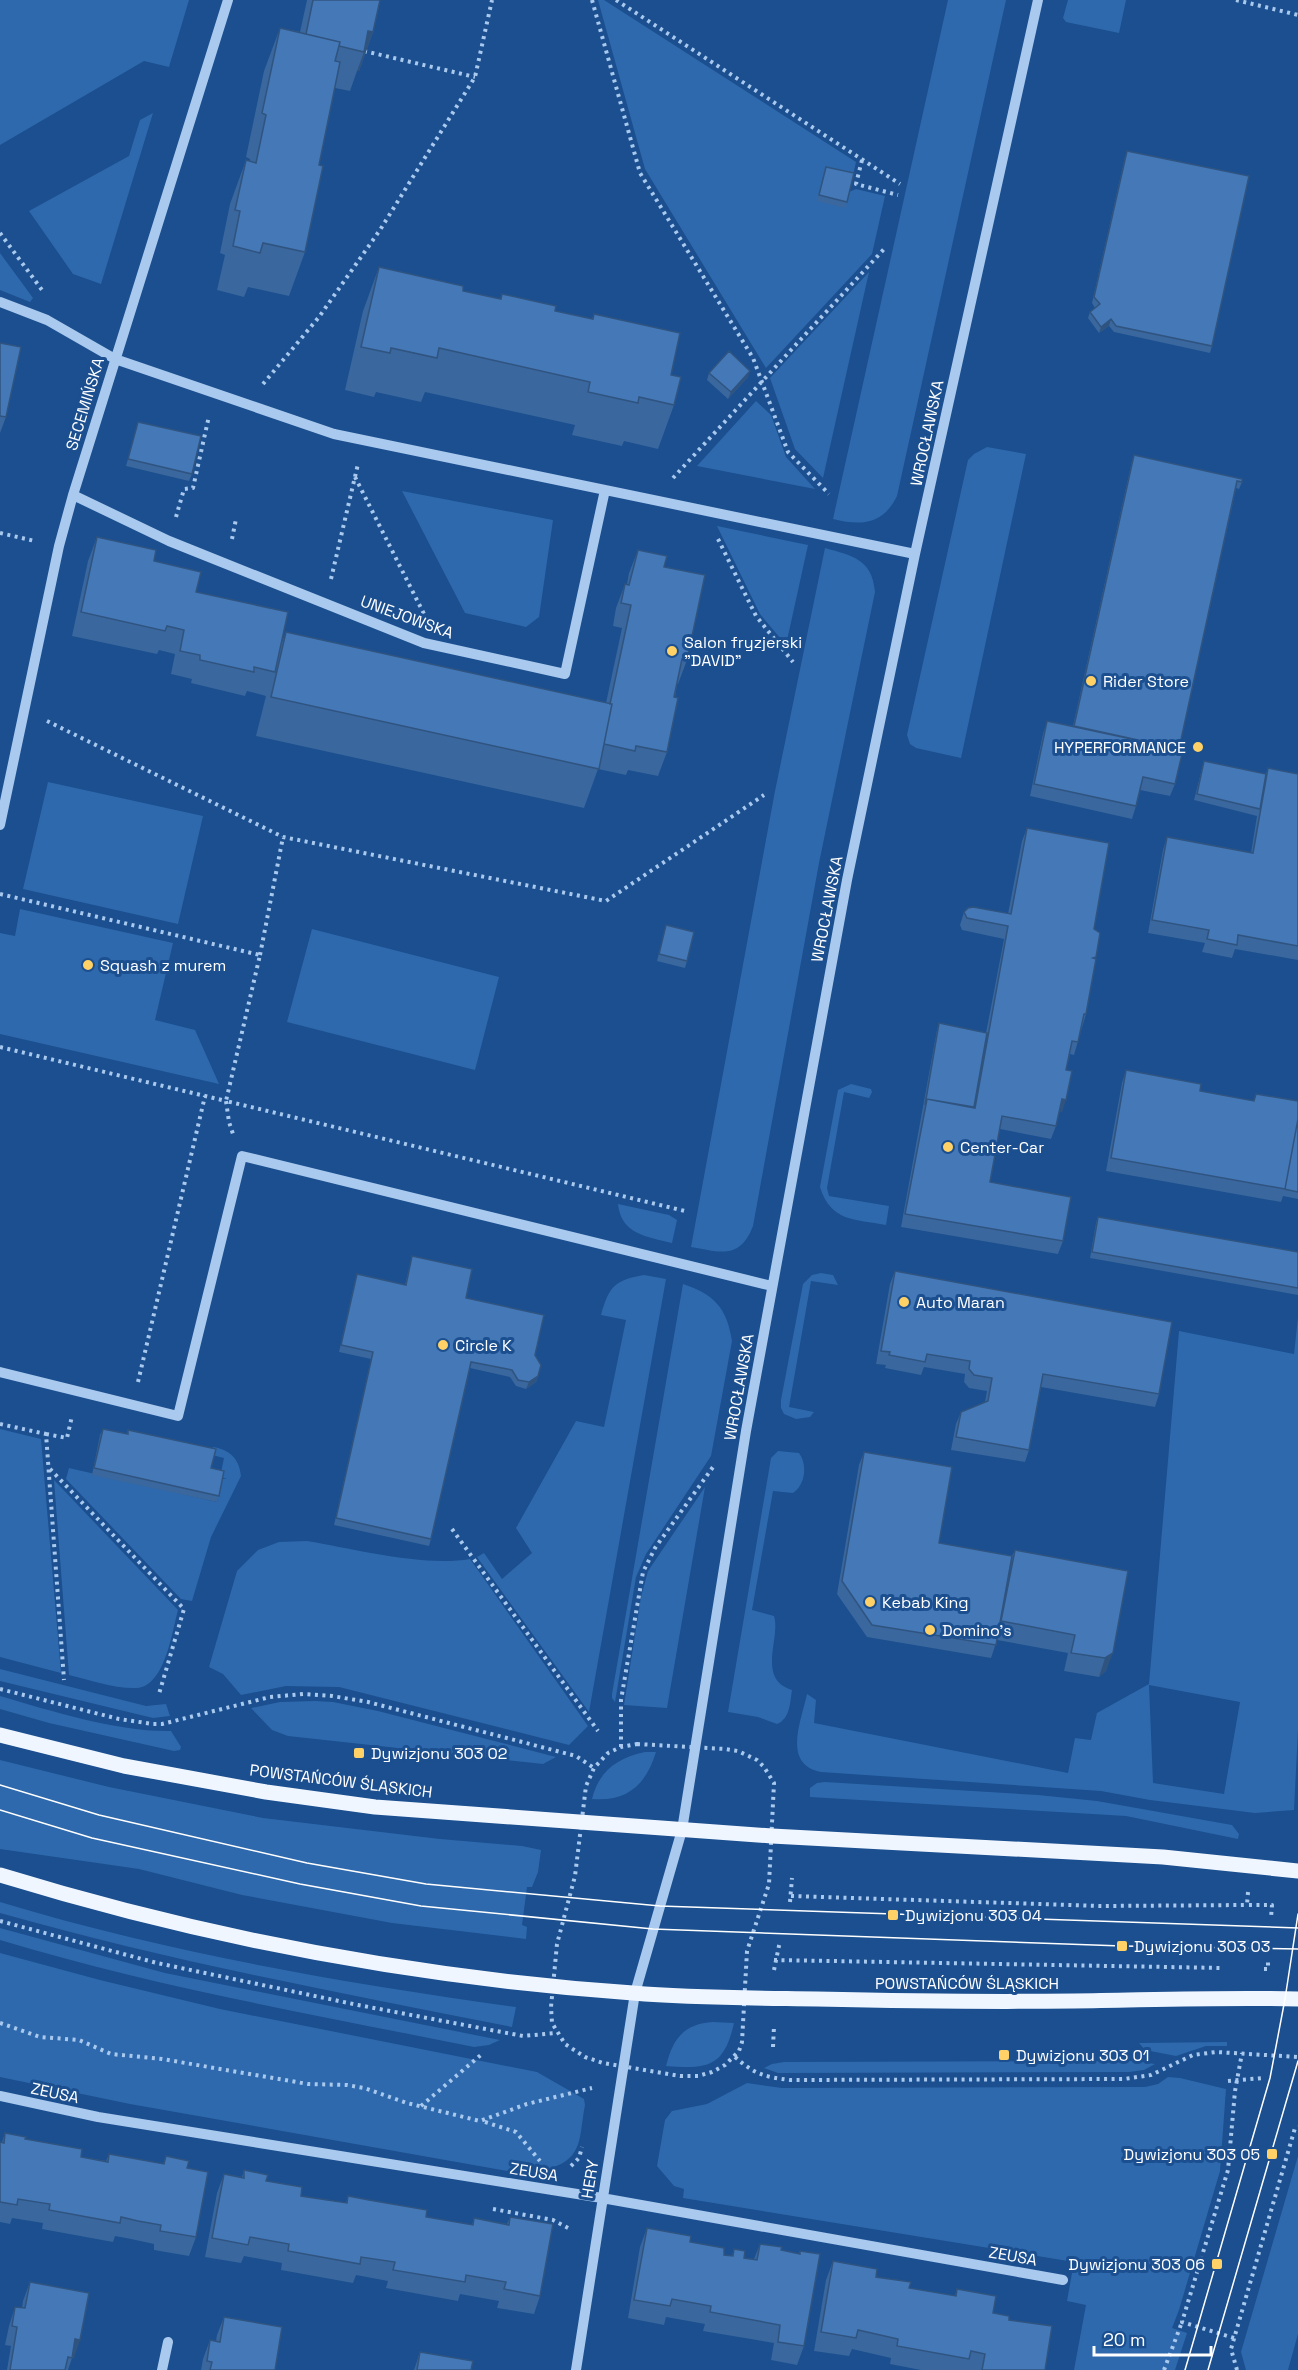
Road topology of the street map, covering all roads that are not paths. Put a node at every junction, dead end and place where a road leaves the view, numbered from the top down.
1 (228, 0) edge
2 (1038, 0) edge
3 (0, 302) edge
4 (115, 358) junction
5 (605, 490) junction
6 (73, 495) junction
7 (915, 554) junction
8 (0, 825) edge
9 (772, 1286) junction
10 (0, 1372) edge
11 (0, 1735) edge
12 (681, 1830) junction
13 (1298, 1871) edge
14 (0, 1875) edge
15 (635, 1993) junction
16 (1298, 1999) edge
17 (0, 2096) edge
18 (602, 2198) junction
19 (1063, 2280) dead end
20 (168, 2342) dead end
21 (162, 2370) edge
22 (576, 2370) edge

1 - 4 street, SECEMIŃSKA
2 - 7 street, WROCŁAWSKA
3 - 4 street
4 - 5 street
4 - 6 street, SECEMIŃSKA
5 - 6 street, UNIEJOWSKA
5 - 7 street
6 - 8 street, SECEMIŃSKA
7 - 9 street, WROCŁAWSKA
9 - 10 street
9 - 12 street, WROCŁAWSKA
11 - 12 main road, POWSTAŃCÓW ŚLĄSKICH
12 - 13 main road, POWSTAŃCÓW ŚLĄSKICH
12 - 15 street
14 - 15 main road, POWSTAŃCÓW ŚLĄSKICH
15 - 16 main road, POWSTAŃCÓW ŚLĄSKICH
15 - 18 street, HERY
17 - 18 street, ZEUSA
18 - 19 street, ZEUSA
18 - 22 street, HERY
20 - 21 street

